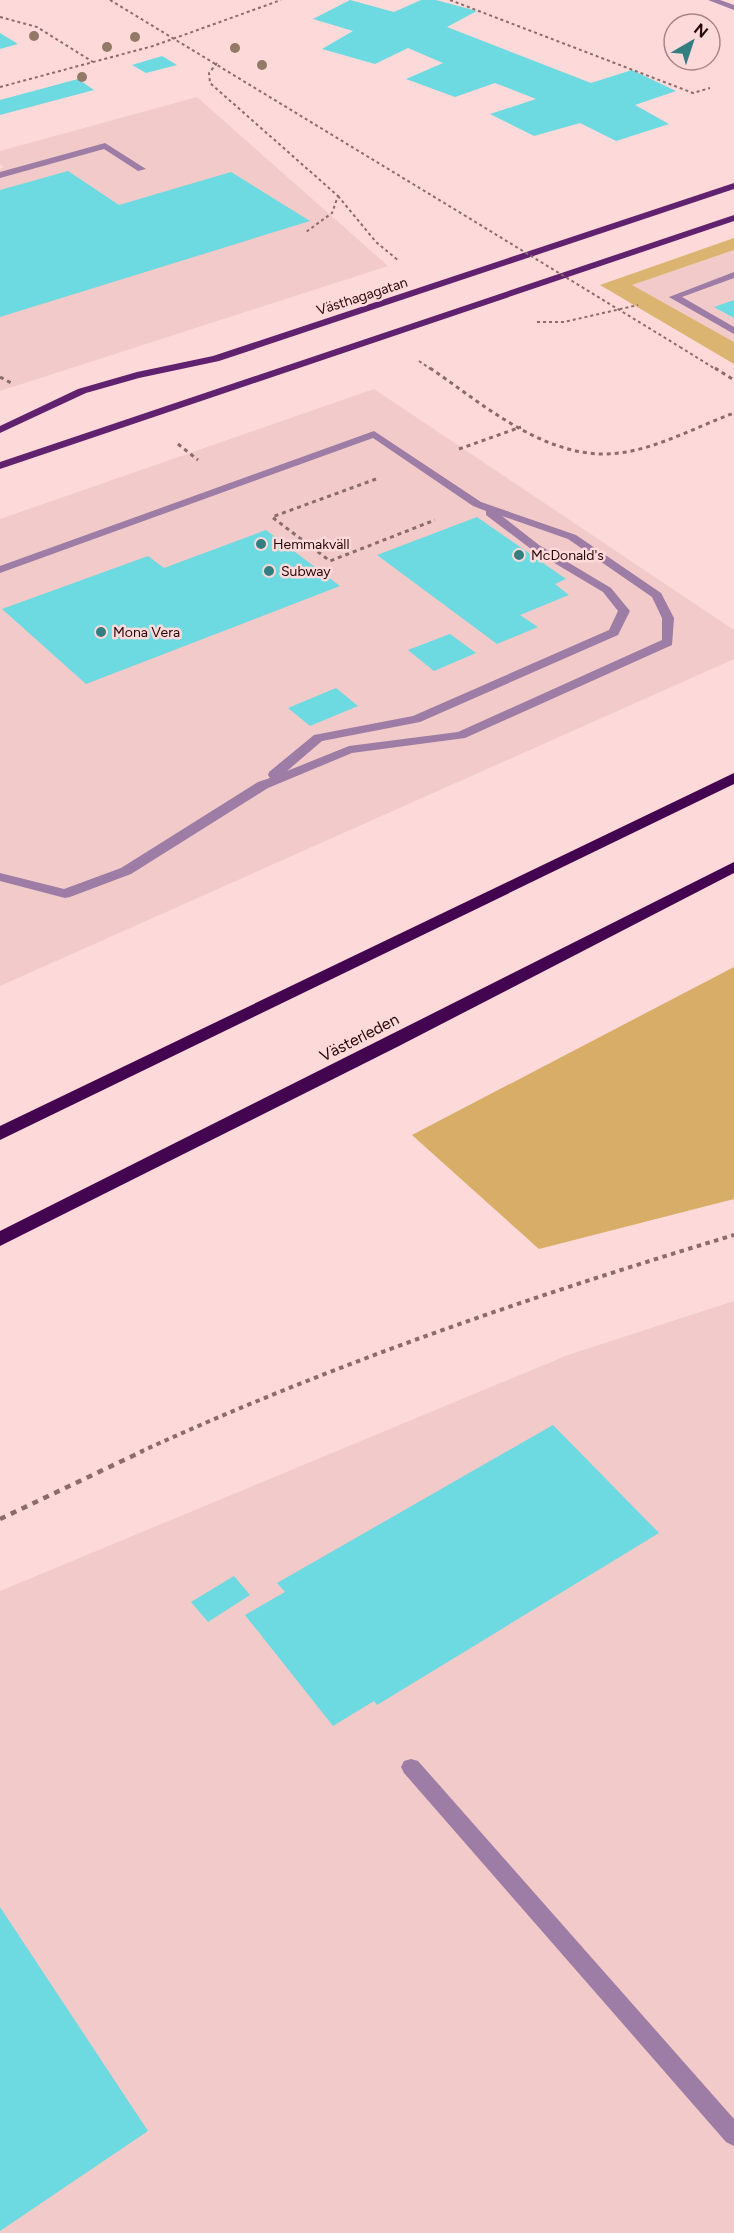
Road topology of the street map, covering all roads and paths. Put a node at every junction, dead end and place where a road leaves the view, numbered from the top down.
1 (110, 0) edge
2 (281, 0) edge
3 (450, 0) edge
4 (712, 0) edge
5 (734, 8) edge
6 (0, 17) edge
7 (176, 38) junction
8 (93, 62) junction
9 (217, 63) junction
10 (0, 87) edge
11 (710, 88) dead end
12 (141, 169) dead end
13 (0, 175) edge
14 (734, 186) edge
15 (338, 196) junction
16 (734, 218) edge
17 (306, 232) dead end
18 (404, 265) dead end
19 (734, 275) edge
20 (674, 297) junction
21 (533, 320) dead end
22 (734, 331) edge
23 (416, 360) dead end
24 (734, 380) edge
25 (734, 413) edge
26 (521, 427) junction
27 (0, 429) edge
28 (418, 463) junction
29 (0, 466) edge
30 (477, 504) junction
31 (0, 570) edge
32 (734, 778) edge
33 (263, 785) junction
34 (734, 867) edge
35 (0, 877) edge
36 (0, 1134) edge
37 (734, 1235) edge
38 (0, 1239) edge
39 (0, 1519) edge
40 (411, 1767) dead end
41 (734, 2135) edge

1 - 7 path
2 - 7 path
3 - 11 path
4 - 5 street
6 - 8 path
7 - 8 path
7 - 9 path
8 - 10 path
9 - 15 path
9 - 24 path, bridge
12 - 13 street
14 - 27 main road, Västhagagatan
15 - 17 path
15 - 18 path
16 - 29 main road
19 - 20 street
20 - 21 path
20 - 22 street
23 - 26 path
25 - 26 path
26 - 28 path
28 - 30 street
28 - 30 path
28 - 31 street
30 - 33 street
30 - 33 street
32 - 36 highway
33 - 35 street
34 - 38 highway, Västerleden
37 - 39 path
40 - 41 street

